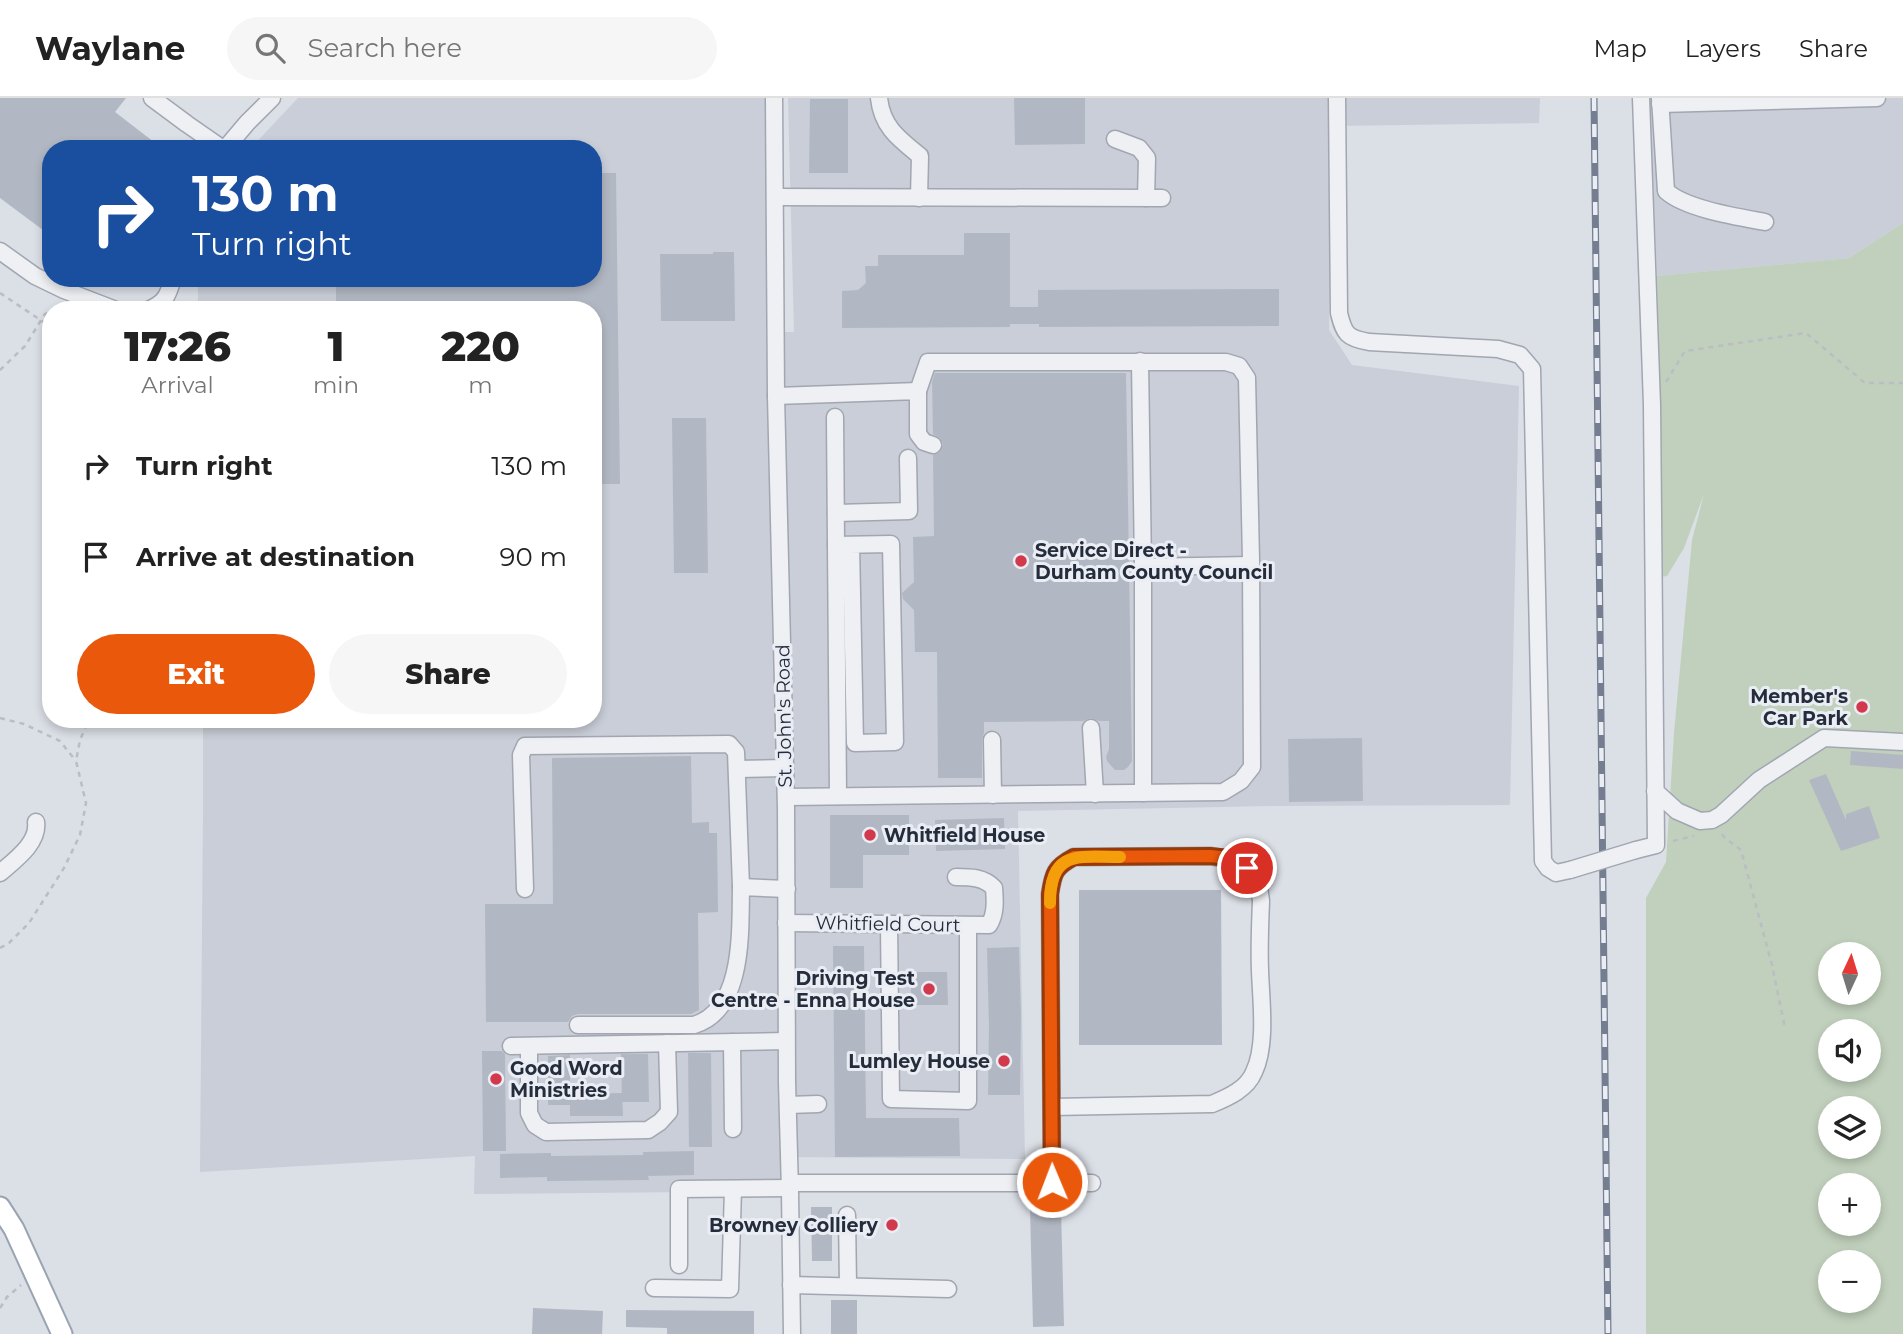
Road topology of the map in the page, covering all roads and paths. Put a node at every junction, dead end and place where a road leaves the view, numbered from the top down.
1 (152, 98) edge
2 (272, 98) edge
3 (774, 98) edge
4 (879, 98) edge
5 (1338, 98) edge
6 (1641, 98) edge
7 (1877, 98) edge
8 (1660, 101) edge
9 (1115, 139) dead end
10 (211, 140) edge
11 (232, 140) edge
12 (776, 197) junction
13 (919, 198) junction
14 (1765, 222) dead end
15 (0, 251) edge
16 (42, 279) edge
17 (58, 287) edge
18 (170, 287) edge
19 (0, 293) edge
20 (92, 301) edge
21 (160, 301) edge
22 (42, 317) edge
23 (40, 320) junction
24 (1140, 361) junction
25 (0, 370) edge
26 (1903, 383) edge
27 (918, 391) junction
28 (776, 396) junction
29 (1652, 405) junction
30 (835, 417) dead end
31 (933, 445) dead end
32 (908, 458) dead end
33 (835, 513) junction
34 (844, 545) junction
35 (1251, 565) junction
36 (1143, 567) junction
37 (0, 718) edge
38 (85, 728) edge
39 (1091, 728) dead end
40 (992, 740) dead end
41 (1903, 742) edge
42 (76, 761) junction
43 (785, 768) junction
44 (737, 769) junction
45 (1655, 792) junction
46 (1143, 793) junction
47 (1095, 794) junction
48 (993, 795) junction
49 (838, 796) junction
50 (786, 797) junction
51 (1712, 821) junction
52 (36, 822) dead end
53 (1656, 845) junction
54 (0, 873) edge
55 (956, 877) dead end
56 (741, 887) junction
57 (525, 889) dead end
58 (787, 889) junction
59 (786, 923) junction
60 (889, 925) junction
61 (968, 926) junction
62 (0, 948) edge
63 (578, 1025) dead end
64 (1785, 1028) dead end
65 (786, 1041) junction
66 (732, 1042) junction
67 (667, 1043) junction
68 (511, 1046) dead end
69 (530, 1046) junction
70 (818, 1104) dead end
71 (788, 1105) junction
72 (1052, 1107) junction
73 (733, 1129) dead end
74 (1052, 1182) junction
75 (1093, 1183) dead end
76 (790, 1185) junction
77 (733, 1189) junction
78 (0, 1207) edge
79 (847, 1215) dead end
80 (680, 1265) dead end
81 (36, 1276) junction
82 (791, 1285) junction
83 (848, 1286) junction
84 (654, 1288) dead end
85 (948, 1289) dead end
86 (0, 1308) edge
87 (62, 1334) edge
88 (792, 1334) edge

1 - 10 street
2 - 11 street
3 - 12 street, St. John's Road
4 - 13 street
5 - 53 street, bridge
6 - 29 street
7 - 8 street
8 - 14 street
9 - 13 street
12 - 13 street
12 - 28 street, St. John's Road
15 - 16 street
17 - 20 street
18 - 21 street
19 - 23 path
22 - 23 path
23 - 25 path
24 - 27 street
24 - 35 street
24 - 36 street
26 - 29 path
27 - 28 street
27 - 31 street
28 - 43 street, St. John's Road
29 - 45 street
30 - 33 street
32 - 33 street
33 - 34 street
34 - 34 street
34 - 49 street
35 - 36 street
35 - 46 street
36 - 46 street
37 - 42 path
38 - 42 path
39 - 47 street
40 - 48 street
41 - 51 street
42 - 62 path
43 - 44 street
43 - 50 street, St. John's Road
44 - 56 street
44 - 57 street
45 - 51 street
45 - 53 street
46 - 47 street
47 - 48 street
48 - 49 street
49 - 50 street
50 - 58 street, St. John's Road
51 - 53 path
51 - 64 path
52 - 54 street
55 - 61 street, Whitfield Court
56 - 58 street
56 - 63 street
58 - 59 street, St. John's Road
59 - 60 street, Whitfield Court
59 - 65 street, St. John's Road
60 - 61 street, Whitfield Court
60 - 61 street
65 - 66 street
65 - 71 street, St. John's Road
66 - 67 street
66 - 73 street
67 - 69 street
67 - 69 street
68 - 69 street
70 - 71 street
71 - 76 street, St. John's Road
72 - 72 street
72 - 74 street
74 - 75 street
74 - 76 street
76 - 77 street
76 - 82 street, St. John's Road
77 - 80 street
77 - 84 street
78 - 81 main road
79 - 83 street
81 - 86 path
81 - 87 main road
82 - 83 street
82 - 88 street, St. John's Road
83 - 85 street

